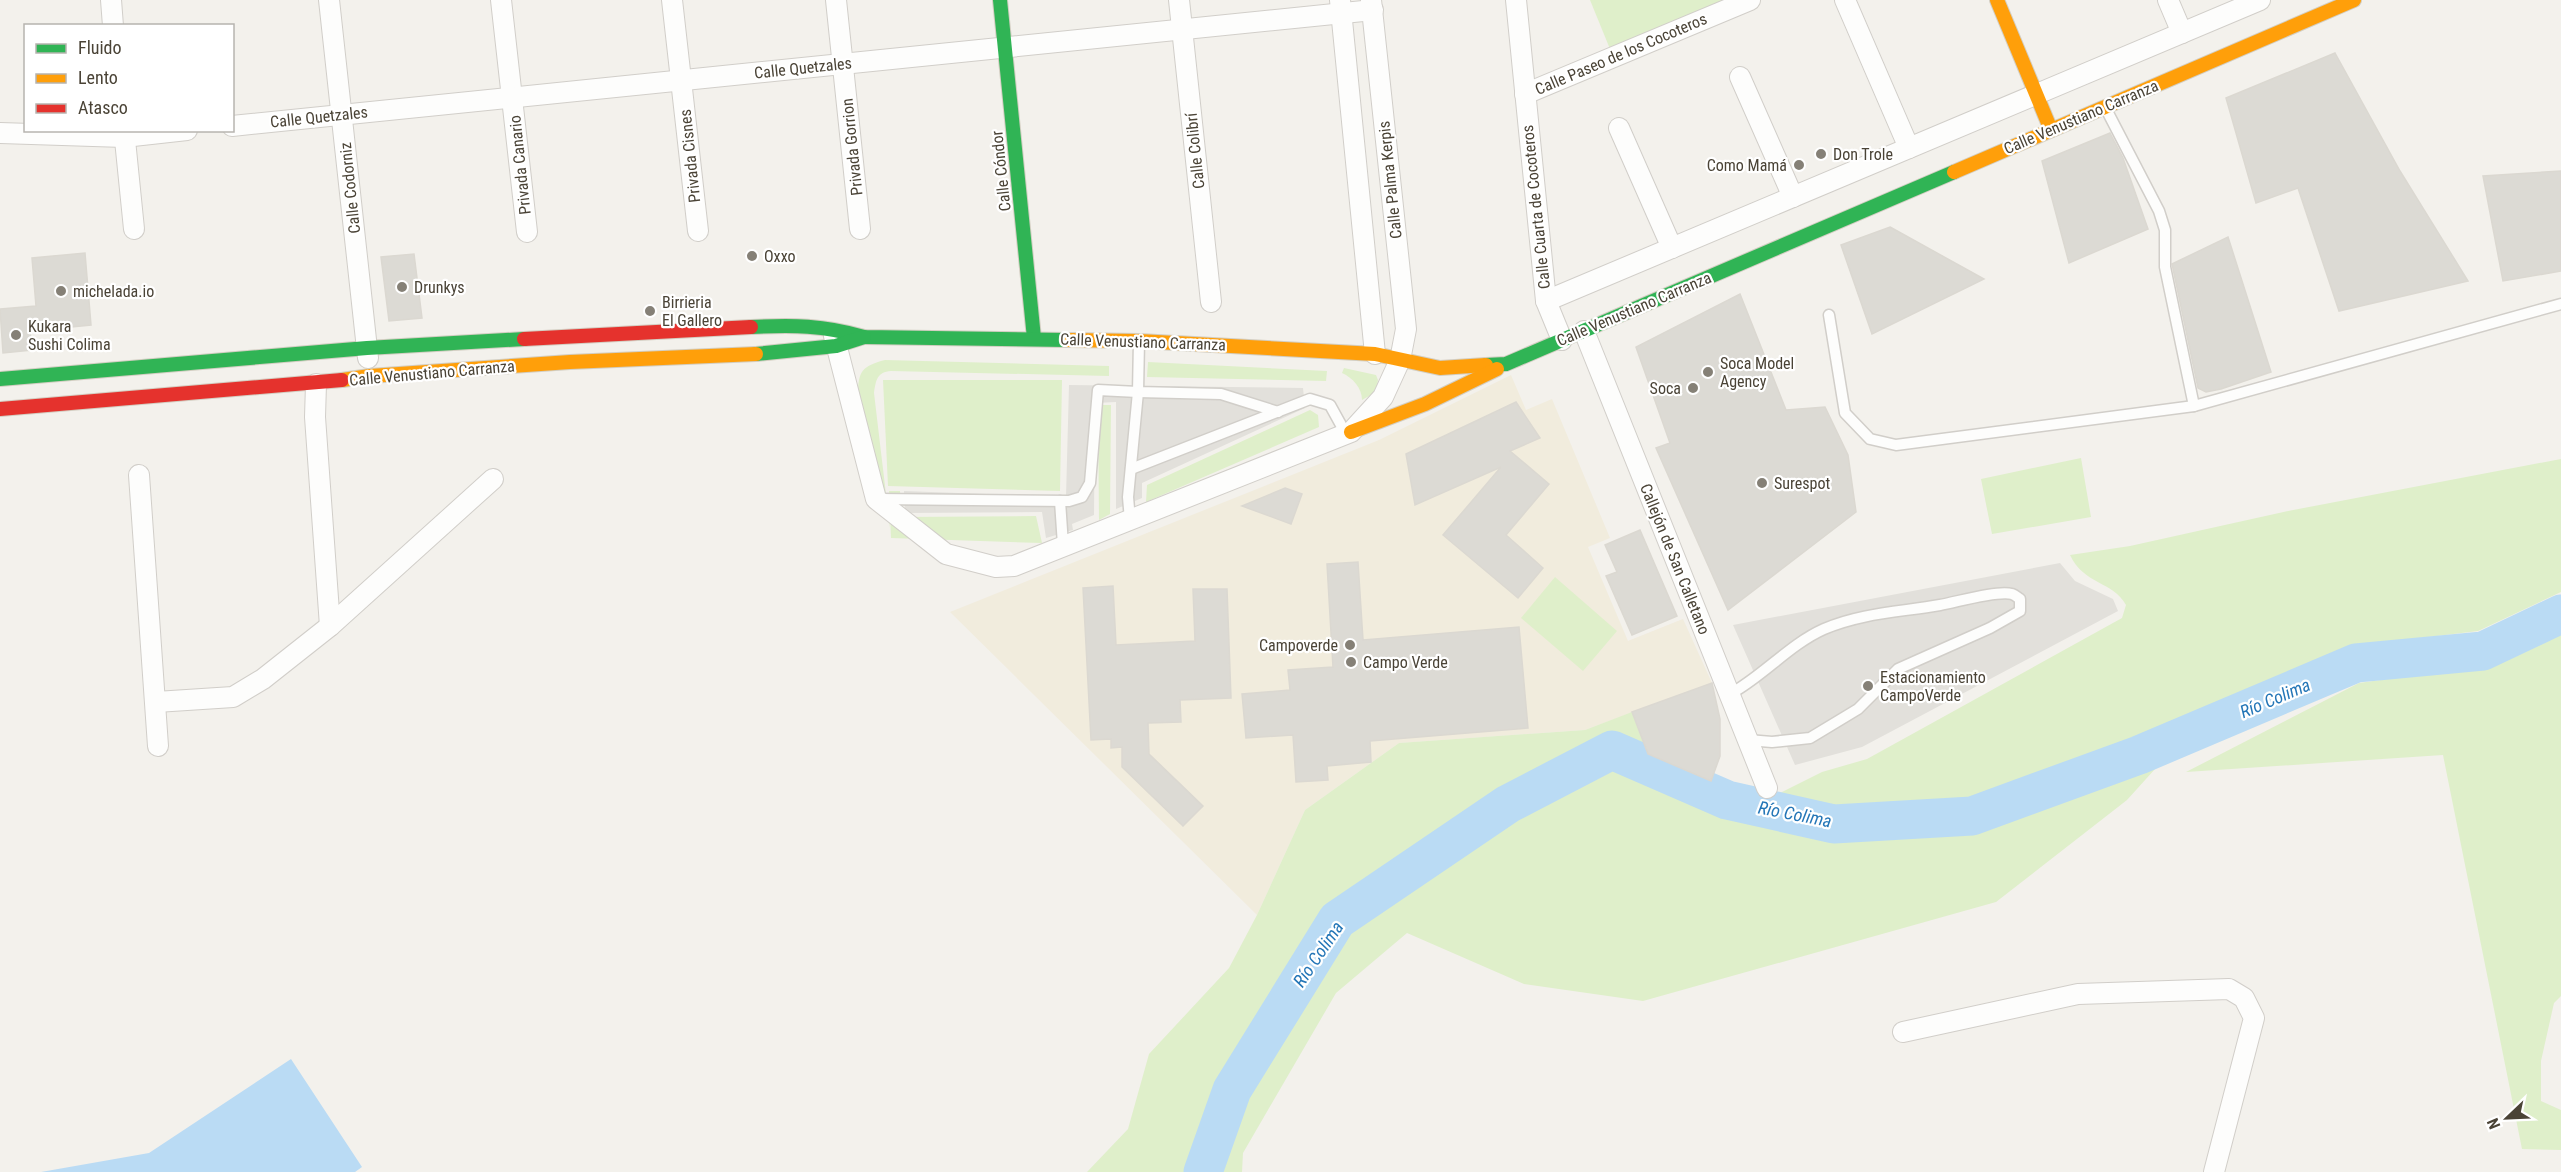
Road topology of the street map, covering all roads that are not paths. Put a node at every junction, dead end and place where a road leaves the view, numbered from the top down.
1 (111, 0) edge
2 (329, 0) edge
3 (501, 0) edge
4 (672, 0) edge
5 (836, 0) edge
6 (1000, 0) edge
7 (1179, 0) edge
8 (1516, 0) edge
9 (1750, 0) edge
10 (1845, 0) edge
11 (1997, 0) edge
12 (2168, 0) edge
13 (2260, 0) edge
14 (2354, 0) edge
15 (1372, 5) edge
16 (1340, 7) edge
17 (113, 24) edge
18 (1182, 30) junction
19 (2182, 33) junction
20 (1005, 48) junction
21 (843, 64) junction
22 (1740, 77) dead end
23 (681, 80) junction
24 (2048, 89) junction
25 (1525, 94) junction
26 (512, 98) junction
27 (2105, 107) junction
28 (342, 115) junction
29 (234, 126) edge
30 (1619, 128) dead end
31 (2051, 130) junction
32 (156, 132) edge
33 (0, 133) edge
34 (124, 134) edge
35 (1909, 148) junction
36 (1793, 198) junction
37 (134, 229) dead end
38 (861, 229) dead end
39 (698, 231) dead end
40 (527, 232) dead end
41 (1672, 248) junction
42 (1546, 301) junction
43 (1211, 302) dead end
44 (2561, 304) edge
45 (1829, 315) dead end
46 (705, 329) junction
47 (1584, 331) junction
48 (834, 337) junction
49 (1034, 338) junction
50 (1139, 340) junction
51 (1562, 340) junction
52 (367, 348) junction
53 (1375, 354) junction
54 (704, 356) junction
55 (1400, 360) junction
56 (1506, 364) junction
57 (289, 370) junction
58 (370, 376) junction
59 (0, 379) edge
60 (316, 384) junction
61 (1138, 392) junction
62 (2194, 406) junction
63 (0, 409) edge
64 (1278, 412) junction
65 (1348, 433) junction
66 (1131, 469) junction
67 (139, 475) dead end
68 (493, 479) dead end
69 (876, 499) junction
70 (1060, 501) junction
71 (1131, 520) junction
72 (1063, 545) junction
73 (330, 626) junction
74 (1730, 694) junction
75 (156, 702) junction
76 (1748, 740) junction
77 (158, 746) dead end
78 (1767, 788) dead end
79 (1903, 1032) dead end
80 (2214, 1172) edge

1 - 17 street
2 - 28 street, Calle Codorniz
3 - 26 street, Privada Canario
4 - 23 street, Privada Cisnes
5 - 21 street, Privada Gorrion
6 - 20 street, Calle Cóndor
7 - 18 street, Calle Colibrí
8 - 25 street, Calle Cuarta de Cocoteros
9 - 25 street, Calle Paseo de los Cocoteros
10 - 35 street
11 - 24 street
12 - 19 street
13 - 19 street
14 - 27 street, Calle Venustiano Carranza
15 - 16 street, Calle Quetzales
15 - 55 street, Calle Palma Kerpis
16 - 18 street, Calle Quetzales
16 - 53 street, Calle Palma Kerpis
18 - 20 street, Calle Quetzales
18 - 43 street, Calle Colibrí
19 - 24 street
20 - 21 street, Calle Quetzales
20 - 49 street, Calle Cóndor
21 - 23 street, Calle Quetzales
21 - 38 street, Privada Gorrion
22 - 36 street
23 - 26 street, Calle Quetzales
23 - 39 street, Privada Cisnes
24 - 31 street
24 - 35 street
25 - 42 street, Calle Cuarta de Cocoteros
26 - 28 street, Calle Quetzales
26 - 40 street, Privada Canario
27 - 31 street, Calle Venustiano Carranza
27 - 62 lane
28 - 29 street, Calle Quetzales
28 - 52 street, Calle Codorniz
30 - 41 street
31 - 47 street, Calle Venustiano Carranza
32 - 34 street
33 - 34 street
34 - 37 street
35 - 36 street
36 - 41 street
41 - 42 street
42 - 51 street, Calle Cuarta de Cocoteros
44 - 62 lane
45 - 62 lane
46 - 48 street, Calle Venustiano Carranza
46 - 52 street, Calle Venustiano Carranza
46 - 54 street
47 - 51 street, Calle Venustiano Carranza
47 - 74 street, Callejón de San Calletano
48 - 49 street, Calle Venustiano Carranza
48 - 54 street, Calle Venustiano Carranza
48 - 69 street
49 - 50 street, Calle Venustiano Carranza
50 - 53 street, Calle Venustiano Carranza
50 - 61 lane
51 - 56 street, Calle Venustiano Carranza
52 - 57 street, Calle Venustiano Carranza
52 - 58 street, Calle Codorniz
53 - 55 street, Calle Venustiano Carranza
54 - 58 street, Calle Venustiano Carranza
55 - 56 street, Calle Venustiano Carranza
55 - 65 street, Calle Palma Kerpis
56 - 65 street
57 - 59 street, Calle Venustiano Carranza
57 - 60 street, Calle Venustiano Carranza
57 - 63 street, Calle Venustiano Carranza
58 - 60 street, Calle Venustiano Carranza
60 - 73 street
61 - 64 lane
61 - 66 lane
61 - 70 lane
64 - 65 lane
64 - 66 lane
65 - 71 street
66 - 71 lane
67 - 75 street
68 - 73 street
69 - 70 lane
69 - 72 street
70 - 72 lane
71 - 72 street
73 - 75 street
74 - 76 street, Callejón de San Calletano
74 - 76 lane
75 - 77 street
76 - 78 street, Callejón de San Calletano
79 - 80 street

